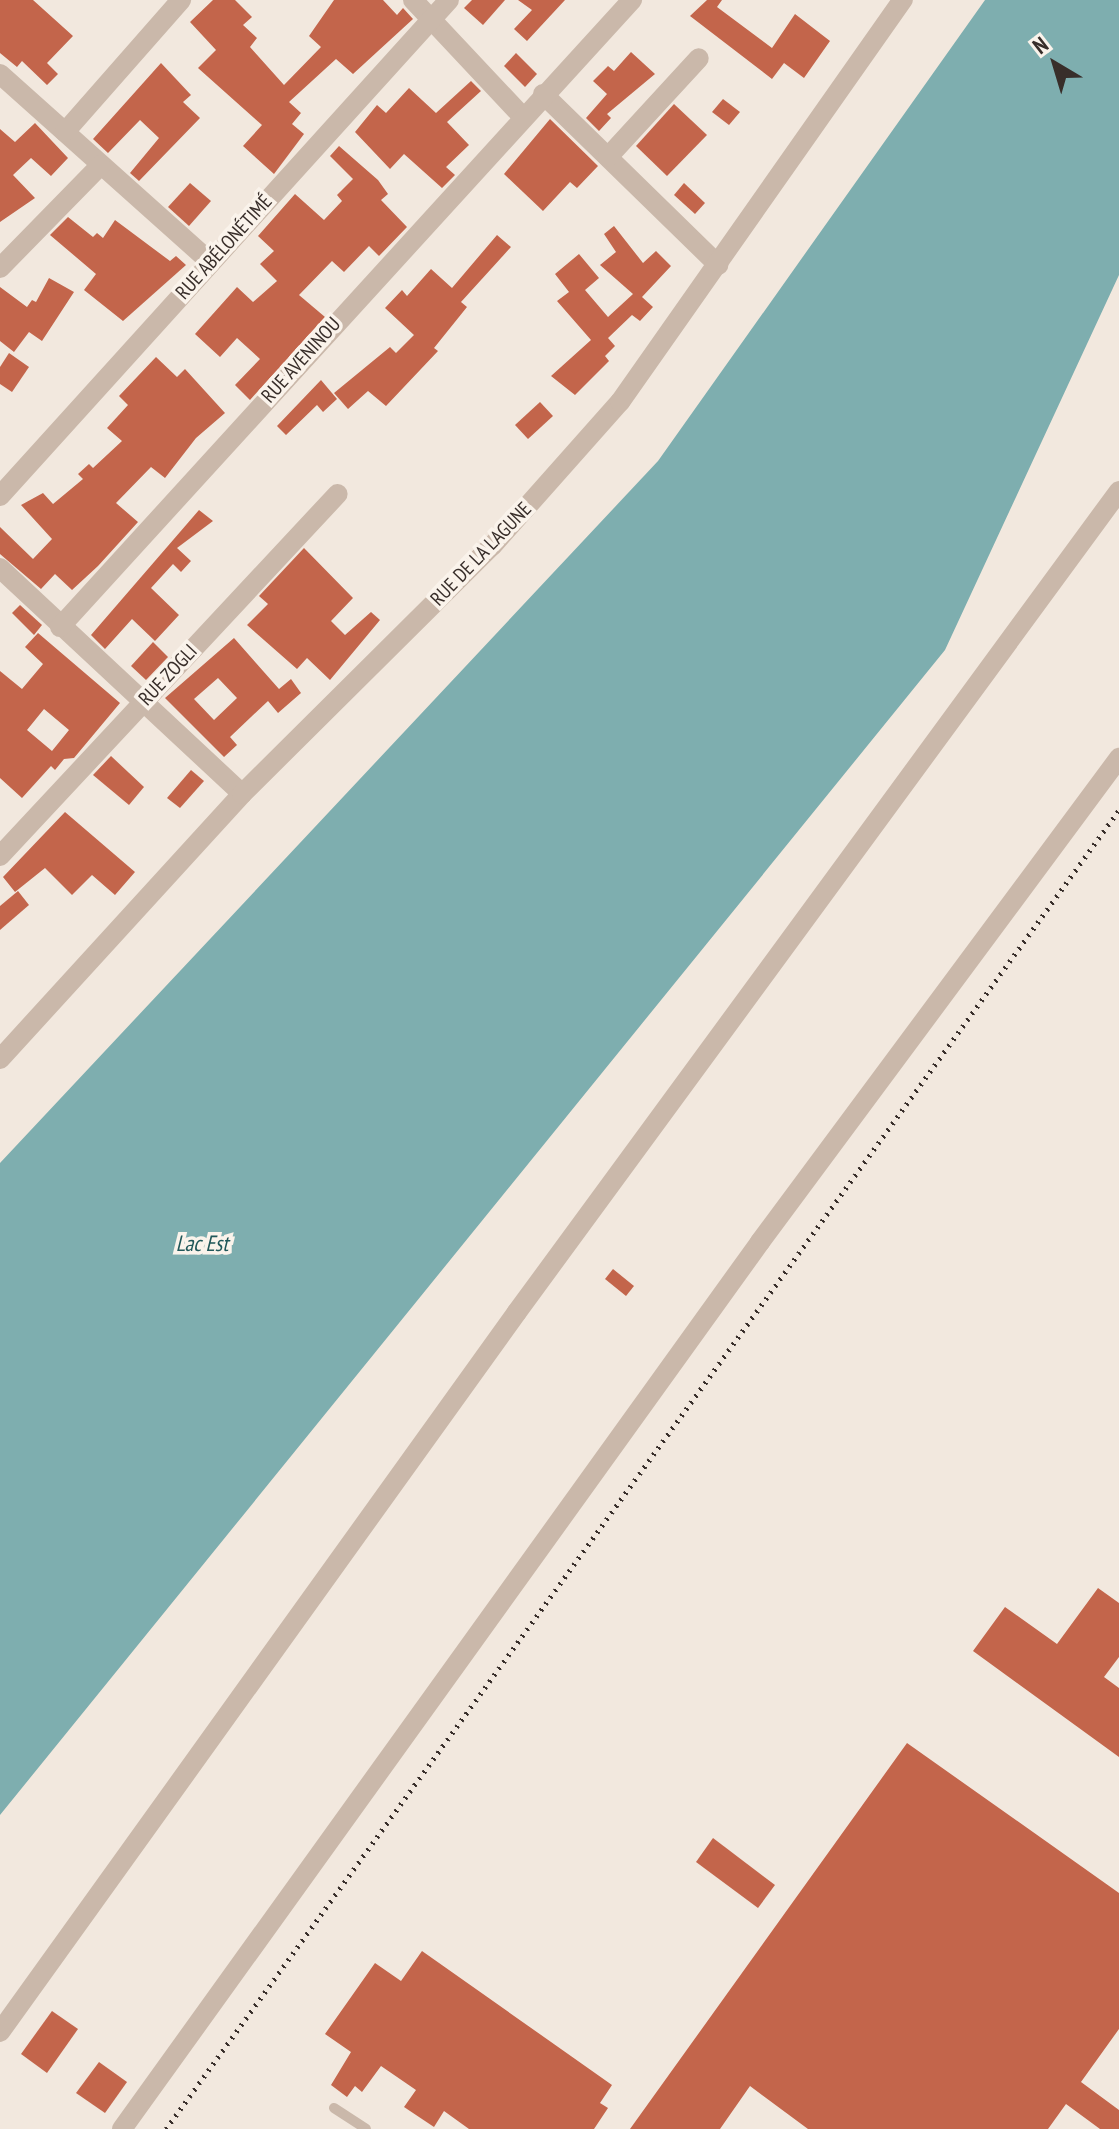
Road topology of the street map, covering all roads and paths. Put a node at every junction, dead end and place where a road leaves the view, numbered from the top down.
1 (413, 0) edge
2 (449, 0) edge
3 (632, 0) edge
4 (903, 0) edge
5 (171, 3) edge
6 (433, 19) junction
7 (699, 58) dead end
8 (0, 74) edge
9 (543, 94) junction
10 (522, 116) junction
11 (65, 132) junction
12 (608, 157) junction
13 (101, 165) junction
14 (210, 262) junction
15 (718, 265) junction
16 (0, 268) edge
17 (1119, 491) edge
18 (337, 494) dead end
19 (0, 496) edge
20 (1, 569) edge
21 (60, 627) junction
22 (141, 704) junction
23 (1119, 758) edge
24 (242, 794) junction
25 (0, 856) edge
26 (0, 1059) edge
27 (0, 2032) edge
28 (334, 2108) dead end
29 (122, 2129) edge
30 (366, 2129) edge

1 - 6 street
2 - 6 street, RUE ABÉLONÉTIMÉ
3 - 9 street, RUE AVENINOU
4 - 15 street, RUE DE LA LAGUNE
5 - 11 street
6 - 10 street
6 - 14 street, RUE ABÉLONÉTIMÉ
7 - 12 street
8 - 11 street
9 - 10 street, RUE AVENINOU
9 - 12 street
10 - 21 street, RUE AVENINOU
11 - 13 street
12 - 15 street
13 - 14 street
13 - 16 street
14 - 19 street, RUE ABÉLONÉTIMÉ
15 - 24 street, RUE DE LA LAGUNE
17 - 27 street
18 - 22 street, RUE ZOGLI
20 - 21 street
21 - 22 street
22 - 24 street
22 - 25 street, RUE ZOGLI
23 - 29 street
24 - 26 street, RUE DE LA LAGUNE
28 - 30 lane

